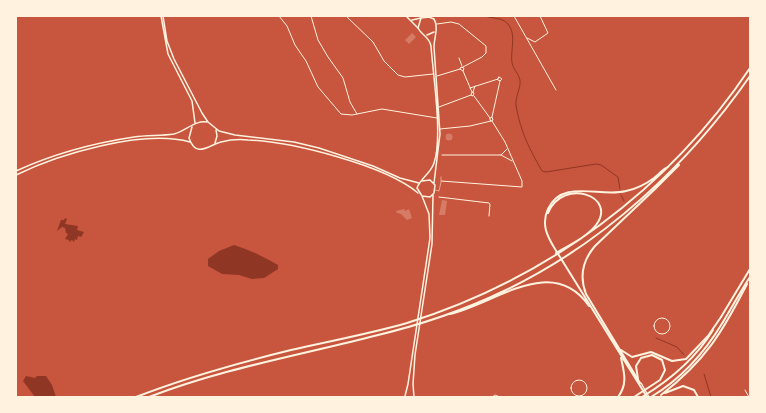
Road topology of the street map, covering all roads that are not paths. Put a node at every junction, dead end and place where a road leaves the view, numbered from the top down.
1 (162, 16) edge
2 (279, 16) edge
3 (311, 16) edge
4 (346, 16) edge
5 (406, 16) edge
6 (514, 16) edge
7 (540, 16) edge
8 (424, 17) edge
9 (431, 17) edge
10 (421, 18) junction
11 (411, 20) junction
12 (437, 24) junction
13 (418, 28) junction
14 (435, 32) junction
15 (425, 35) junction
16 (527, 38) junction
17 (459, 58) dead end
18 (462, 67) junction
19 (750, 68) edge
20 (460, 69) junction
21 (463, 71) junction
22 (433, 74) junction
23 (436, 76) junction
24 (750, 76) edge
25 (498, 79) junction
26 (500, 81) junction
27 (476, 86) junction
28 (470, 88) junction
29 (556, 90) dead end
30 (473, 92) junction
31 (471, 95) junction
32 (474, 95) junction
33 (438, 107) junction
34 (357, 114) junction
35 (492, 117) junction
36 (437, 118) junction
37 (490, 118) junction
38 (492, 121) junction
39 (208, 122) junction
40 (195, 124) junction
41 (192, 127) junction
42 (215, 128) junction
43 (440, 129) junction
44 (190, 142) junction
45 (214, 144) junction
46 (507, 148) junction
47 (442, 155) dead end
48 (501, 155) junction
49 (513, 161) junction
50 (679, 164) junction
51 (670, 166) junction
52 (16, 171) edge
53 (16, 175) edge
54 (441, 177) dead end
55 (422, 181) junction
56 (441, 181) junction
57 (419, 183) junction
58 (434, 183) junction
59 (435, 190) junction
60 (418, 193) junction
61 (433, 195) junction
62 (422, 196) junction
63 (439, 197) dead end
64 (489, 216) dead end
65 (565, 249) junction
66 (750, 269) edge
67 (750, 278) edge
68 (592, 307) junction
69 (443, 316) junction
70 (721, 317) junction
71 (655, 323) joint
72 (616, 343) junction
73 (621, 357) junction
74 (640, 383) junction
75 (572, 384) joint
76 (745, 390) dead end
77 (659, 396) edge
78 (136, 397) edge
79 (149, 397) edge
80 (404, 397) edge
81 (414, 397) edge
82 (492, 397) edge
83 (500, 397) edge
84 (618, 397) edge
85 (634, 397) edge
86 (642, 397) edge
87 (649, 397) edge
88 (698, 397) edge
89 (749, 397) edge

1 - 39 main road
1 - 40 main road
2 - 34 street
3 - 34 street
4 - 22 street
5 - 11 main road
6 - 16 street
7 - 16 street
8 - 9 main road
8 - 10 main road
9 - 12 main road
10 - 11 main road
10 - 13 main road
11 - 13 main road
12 - 14 main road
12 - 18 street
13 - 15 main road
14 - 15 main road
14 - 23 main road
15 - 22 main road
16 - 29 street
17 - 18 street
18 - 20 street
18 - 21 street
19 - 51 highway
20 - 21 street
20 - 23 street
21 - 28 street
22 - 36 main road
23 - 33 main road
24 - 50 highway
25 - 26 street
25 - 26 street
25 - 27 street
26 - 35 street
27 - 28 street
27 - 30 street
28 - 30 street
30 - 31 street
30 - 32 street
31 - 32 street
31 - 33 street
32 - 37 street
33 - 43 main road
34 - 36 street
35 - 37 street
35 - 38 street
36 - 55 main road
37 - 38 street
38 - 43 street
38 - 46 street
39 - 40 main road
39 - 42 main road
40 - 41 main road
41 - 44 main road
41 - 52 main road
42 - 45 main road
42 - 57 main road
43 - 58 main road
44 - 45 main road
44 - 53 main road
45 - 60 main road
46 - 48 street
46 - 49 street
47 - 48 street
48 - 49 street
49 - 56 street
50 - 68 highway
50 - 69 highway
51 - 65 highway
51 - 68 highway
54 - 56 lane
55 - 57 main road
55 - 58 main road
56 - 59 lane
57 - 60 main road
58 - 59 main road
59 - 61 main road
60 - 62 main road
61 - 62 main road
61 - 81 main road
62 - 80 main road
63 - 64 street
65 - 68 highway
65 - 78 highway
66 - 70 highway
67 - 77 highway
67 - 87 highway
68 - 69 highway
68 - 72 highway
68 - 73 highway
69 - 79 highway
70 - 72 highway
70 - 86 highway
71 - 71 street
72 - 74 highway
73 - 84 highway
73 - 87 highway
74 - 85 highway
74 - 87 main road
75 - 75 street
76 - 89 street
77 - 88 highway
80 - 81 main road
82 - 83 street

